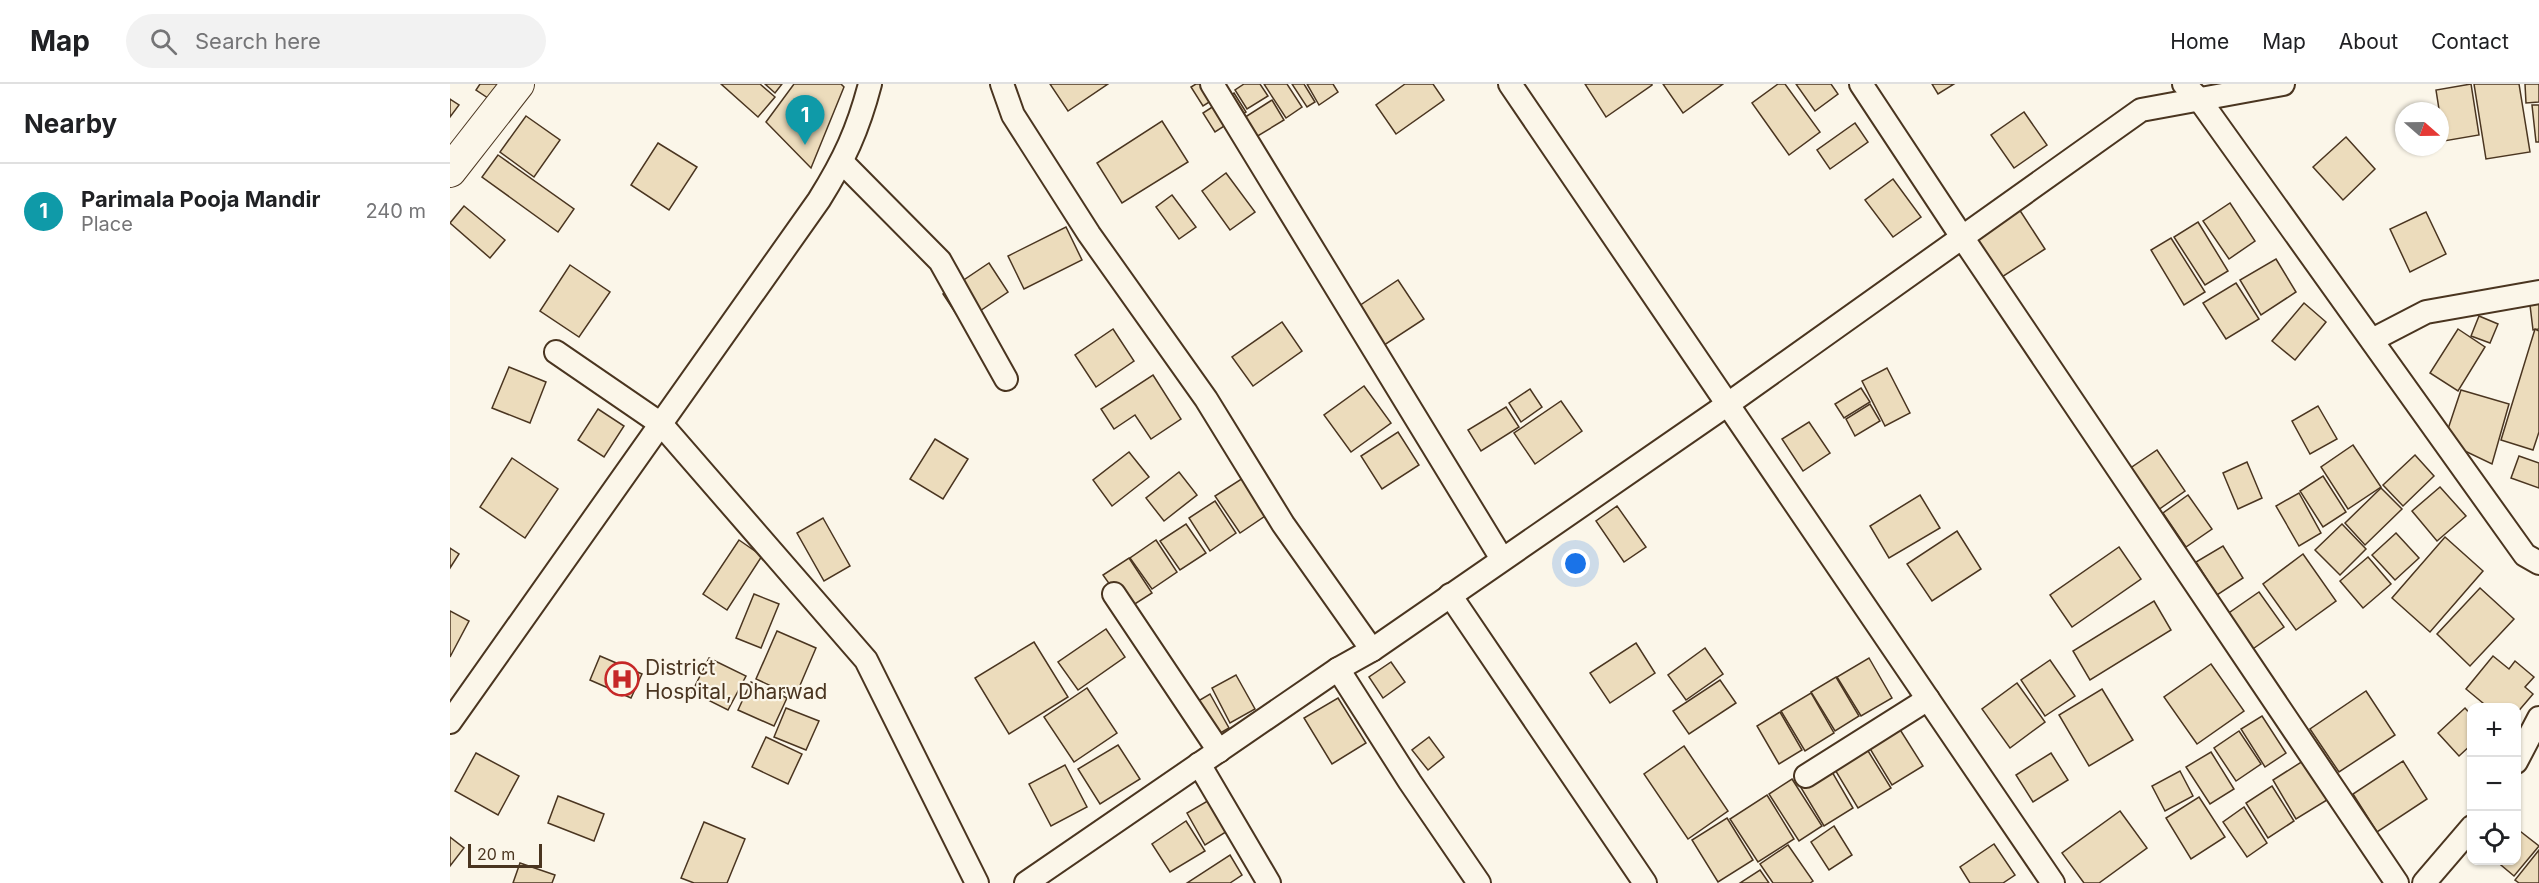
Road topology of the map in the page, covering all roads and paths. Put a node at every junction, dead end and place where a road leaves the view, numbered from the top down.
1 (518, 84) edge
2 (870, 84) edge
3 (1002, 84) edge
4 (1212, 84) edge
5 (1510, 84) edge
6 (1862, 84) edge
7 (2283, 84) edge
8 (2192, 92) edge
9 (842, 162) junction
10 (450, 171) edge
11 (1962, 237) junction
12 (2539, 292) edge
13 (2372, 340) junction
14 (556, 352) dead end
15 (1006, 379) dead end
16 (1728, 404) junction
17 (661, 424) junction
18 (1502, 560) junction
19 (2539, 563) edge
20 (1114, 594) dead end
21 (1450, 595) junction
22 (1372, 650) junction
23 (1338, 669) junction
24 (1928, 699) junction
25 (2539, 718) edge
26 (450, 722) edge
27 (1219, 751) junction
28 (2520, 757) edge
29 (1199, 764) junction
30 (1806, 776) dead end
31 (2467, 833) edge
32 (977, 883) edge
33 (1026, 883) edge
34 (1269, 883) edge
35 (1479, 883) edge
36 (1645, 883) edge
37 (2054, 883) edge
38 (2397, 883) edge
39 (2424, 883) edge

1 - 10 street
2 - 9 street
3 - 22 street
4 - 18 street
5 - 16 street
6 - 11 street
7 - 8 street
8 - 11 street
8 - 13 street
9 - 15 street
9 - 17 street
11 - 16 street
11 - 38 street
12 - 13 street
13 - 19 street
14 - 17 street
16 - 18 street
16 - 24 street
17 - 26 street
17 - 32 street
18 - 21 street
20 - 27 street
21 - 22 street
21 - 36 street
22 - 23 street
23 - 27 street
23 - 35 street
24 - 30 street
24 - 37 street
25 - 28 street
27 - 29 street
29 - 33 street
29 - 34 street
31 - 39 street

